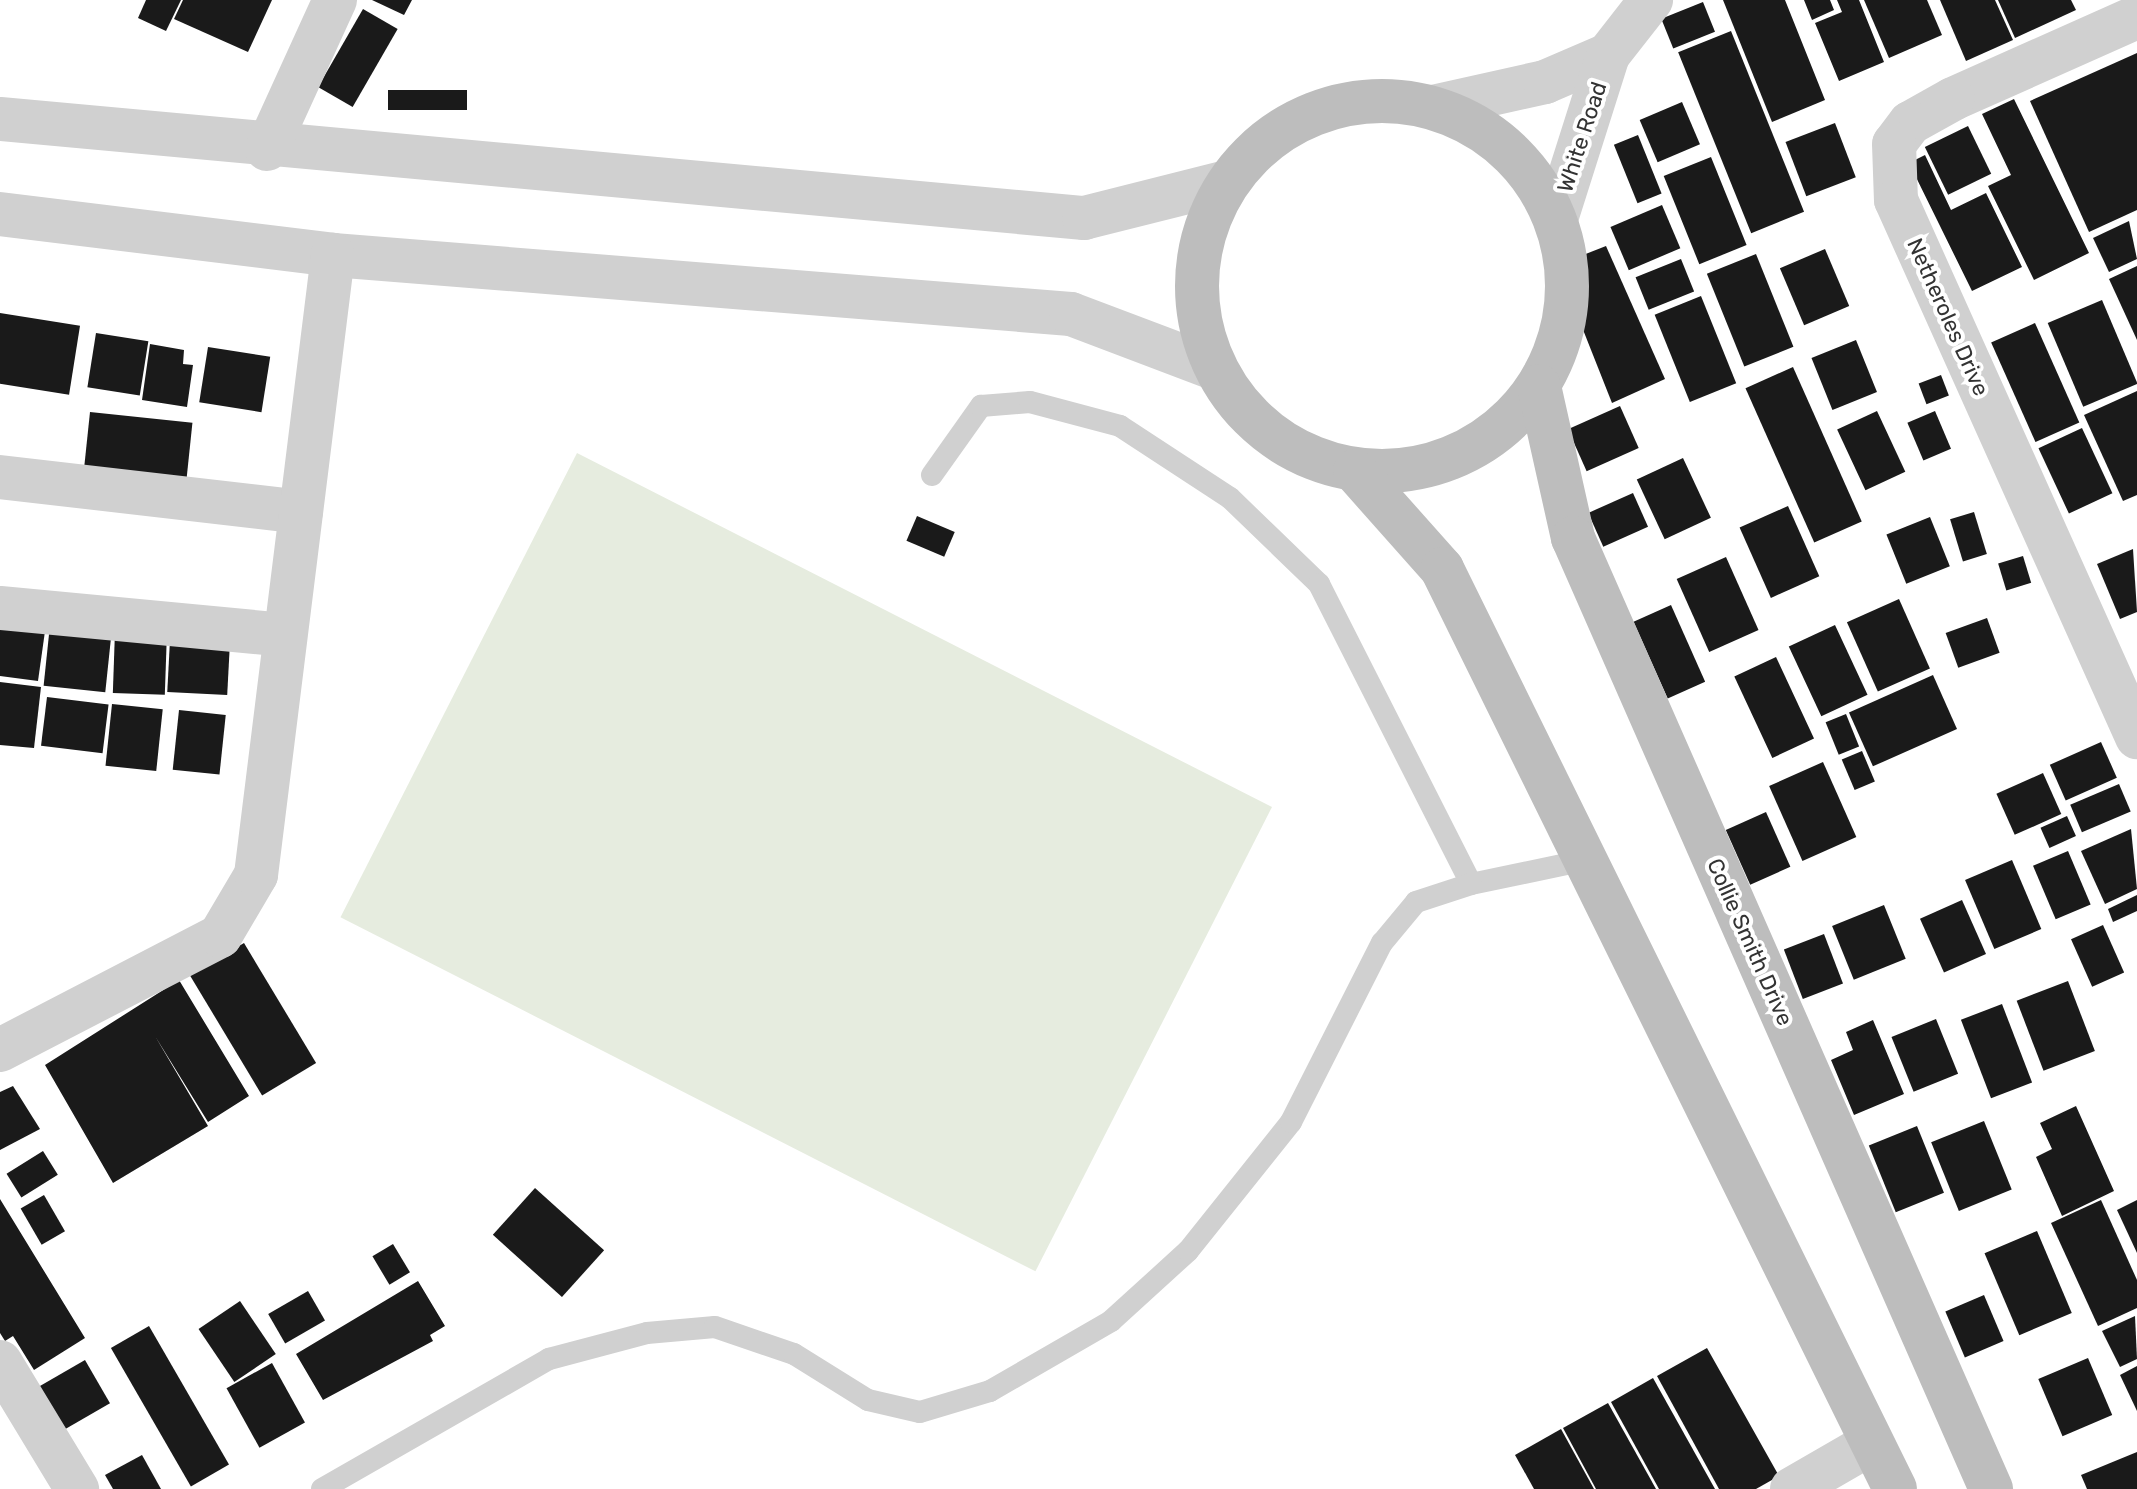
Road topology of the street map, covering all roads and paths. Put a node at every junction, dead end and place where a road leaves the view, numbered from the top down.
1 (335, 0) edge
2 (1651, 0) edge
3 (2137, 17) edge
4 (1608, 55) junction
5 (1433, 107) junction
6 (0, 119) edge
7 (267, 149) junction
8 (1227, 182) junction
9 (0, 214) edge
10 (1556, 219) junction
11 (333, 255) junction
12 (1214, 368) junction
13 (1539, 386) junction
14 (1355, 471) junction
15 (932, 475) dead end
16 (0, 477) edge
17 (301, 512) junction
18 (0, 608) edge
19 (285, 635) junction
20 (2137, 737) edge
21 (1586, 860) junction
22 (1471, 884) junction
23 (0, 1050) edge
24 (0, 1362) edge
25 (1870, 1444) junction
26 (77, 1489) edge
27 (322, 1489) edge
28 (1792, 1489) edge
29 (1895, 1489) edge
30 (1991, 1489) edge

1 - 7 street
2 - 4 street, White Road
3 - 20 street, Netheroles Drive
4 - 5 street, White Road
4 - 10 street, White Road
5 - 8 street
5 - 10 street
6 - 7 street
7 - 8 street
8 - 12 street
9 - 11 street
10 - 13 street
11 - 12 street
11 - 17 street
12 - 14 street
13 - 14 street
13 - 30 street, Collie Smith Drive
14 - 21 street
15 - 22 lane
16 - 17 street
17 - 19 street
18 - 19 street
19 - 23 street
21 - 22 lane
21 - 25 street
22 - 27 lane
24 - 26 street
25 - 28 street
25 - 29 street

